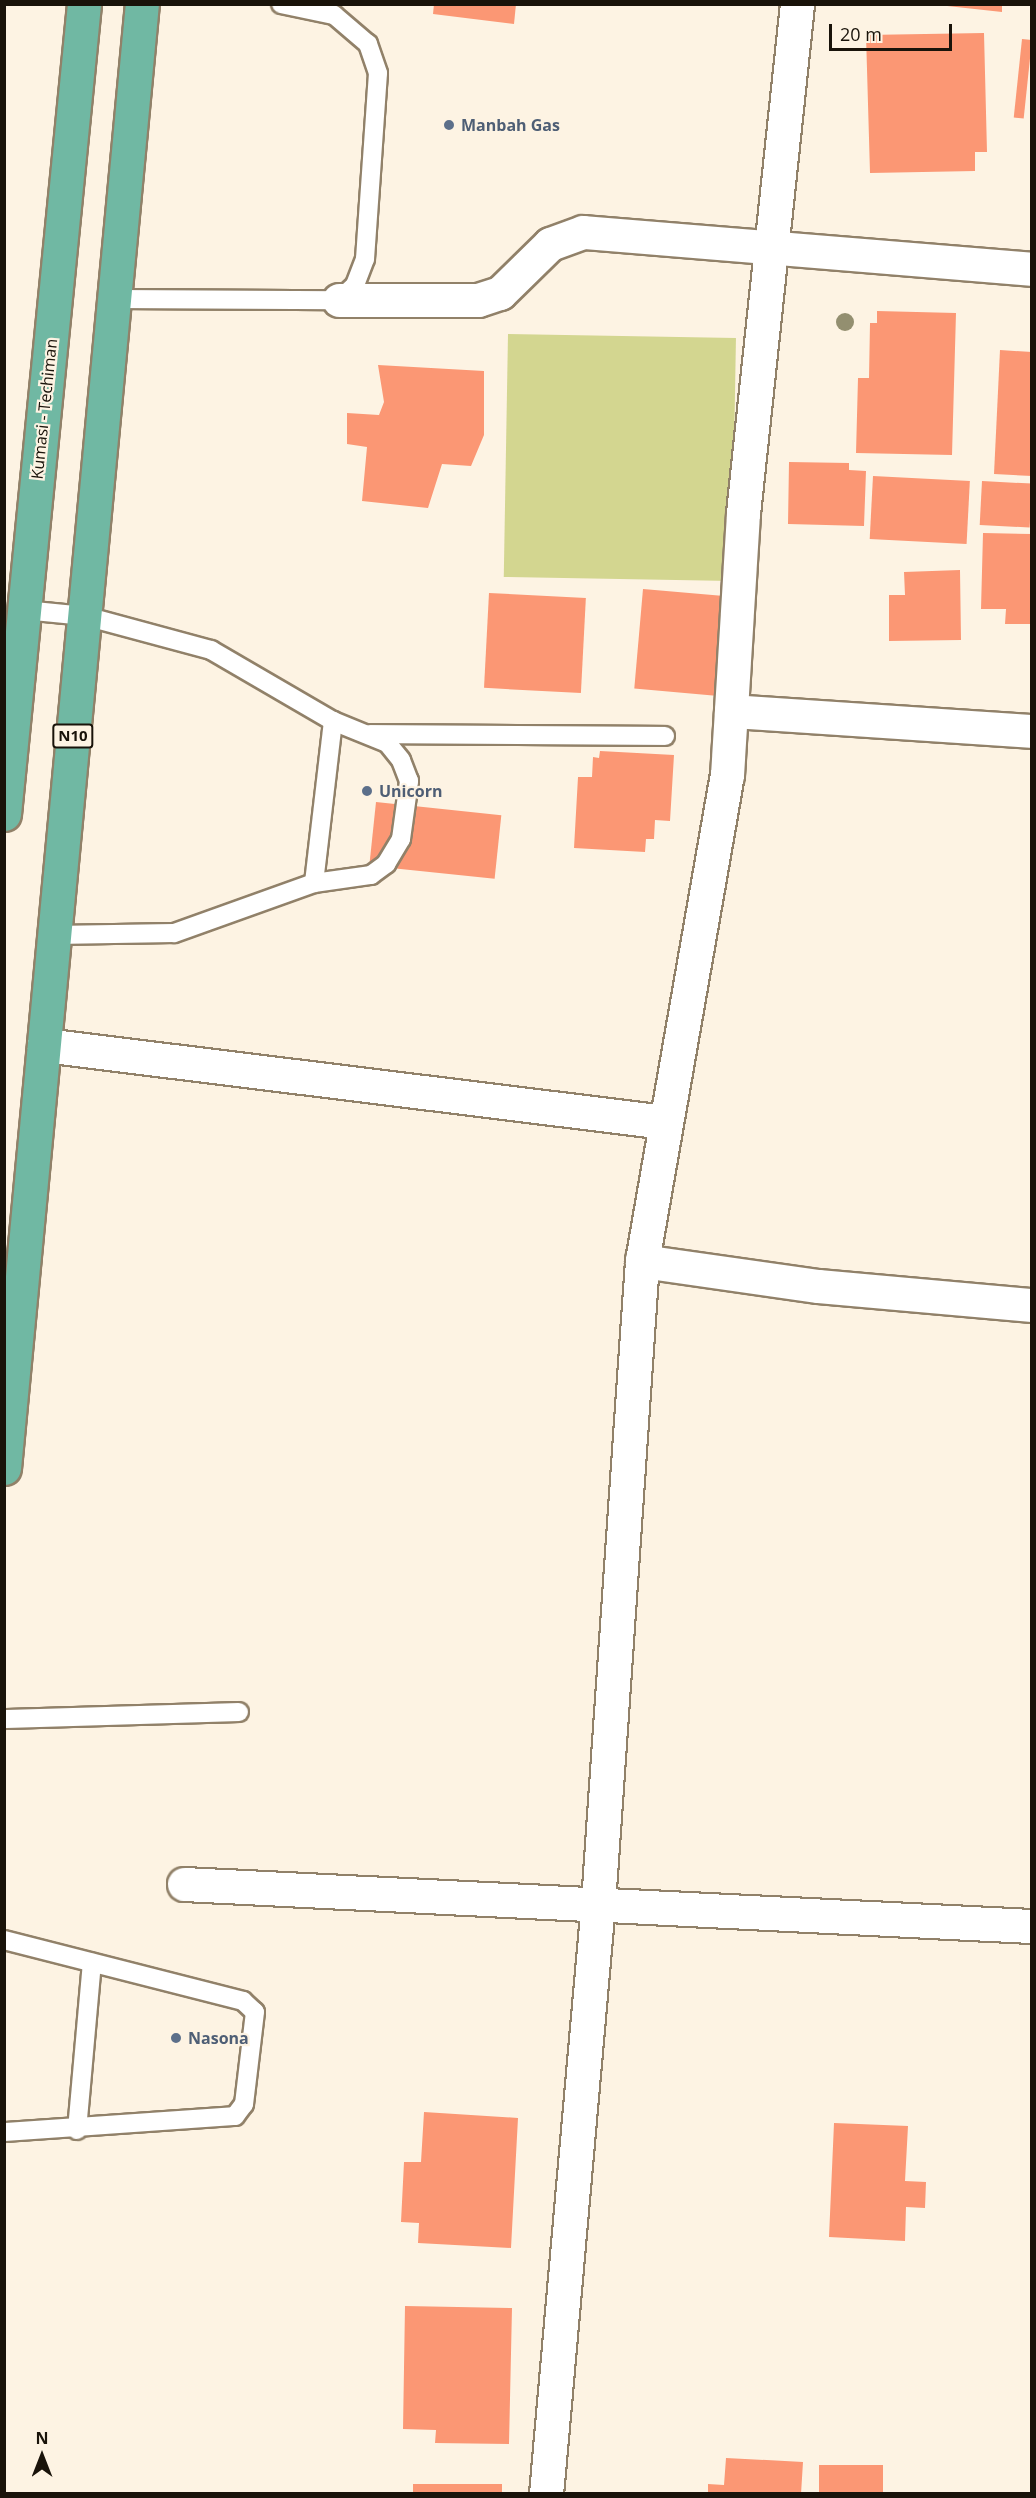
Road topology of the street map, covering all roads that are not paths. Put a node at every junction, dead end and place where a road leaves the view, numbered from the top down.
1 (84, 4) edge
2 (142, 4) edge
3 (281, 4) edge
4 (796, 4) edge
5 (770, 248) junction
6 (1032, 268) edge
7 (115, 299) junction
8 (339, 300) junction
9 (24, 610) junction
10 (85, 616) junction
11 (10, 711) edge
12 (731, 711) junction
13 (333, 721) junction
14 (1032, 731) edge
15 (370, 734) junction
16 (665, 736) dead end
17 (4, 814) edge
18 (314, 883) junction
19 (54, 935) junction
20 (44, 1045) junction
21 (665, 1122) junction
22 (642, 1261) junction
23 (1032, 1305) edge
24 (4, 1468) edge
25 (239, 1712) dead end
26 (4, 1719) edge
27 (184, 1884) dead end
28 (598, 1903) junction
29 (1032, 1926) edge
30 (4, 1940) edge
31 (92, 1963) junction
32 (77, 2130) junction
33 (4, 2132) edge
34 (546, 2493) edge

1 - 9 highway, Kumasi - Techiman
2 - 7 highway, N10
3 - 8 lane
4 - 5 street
5 - 6 street
5 - 8 street
5 - 12 street
7 - 8 lane
7 - 10 highway, N10
9 - 10 lane
9 - 11 highway, Kumasi - Techiman
10 - 13 lane
10 - 19 highway, N10
11 - 17 highway, Kumasi - Techiman
12 - 14 street
12 - 21 street
13 - 15 lane
13 - 18 lane
15 - 16 lane
15 - 18 lane
18 - 19 lane
19 - 20 highway, N10
20 - 21 street
20 - 24 highway, N10
21 - 22 street
22 - 23 street
22 - 28 street
25 - 26 lane
27 - 28 street
28 - 29 street
28 - 34 street
30 - 31 lane
31 - 32 lane
31 - 32 lane
32 - 33 lane

